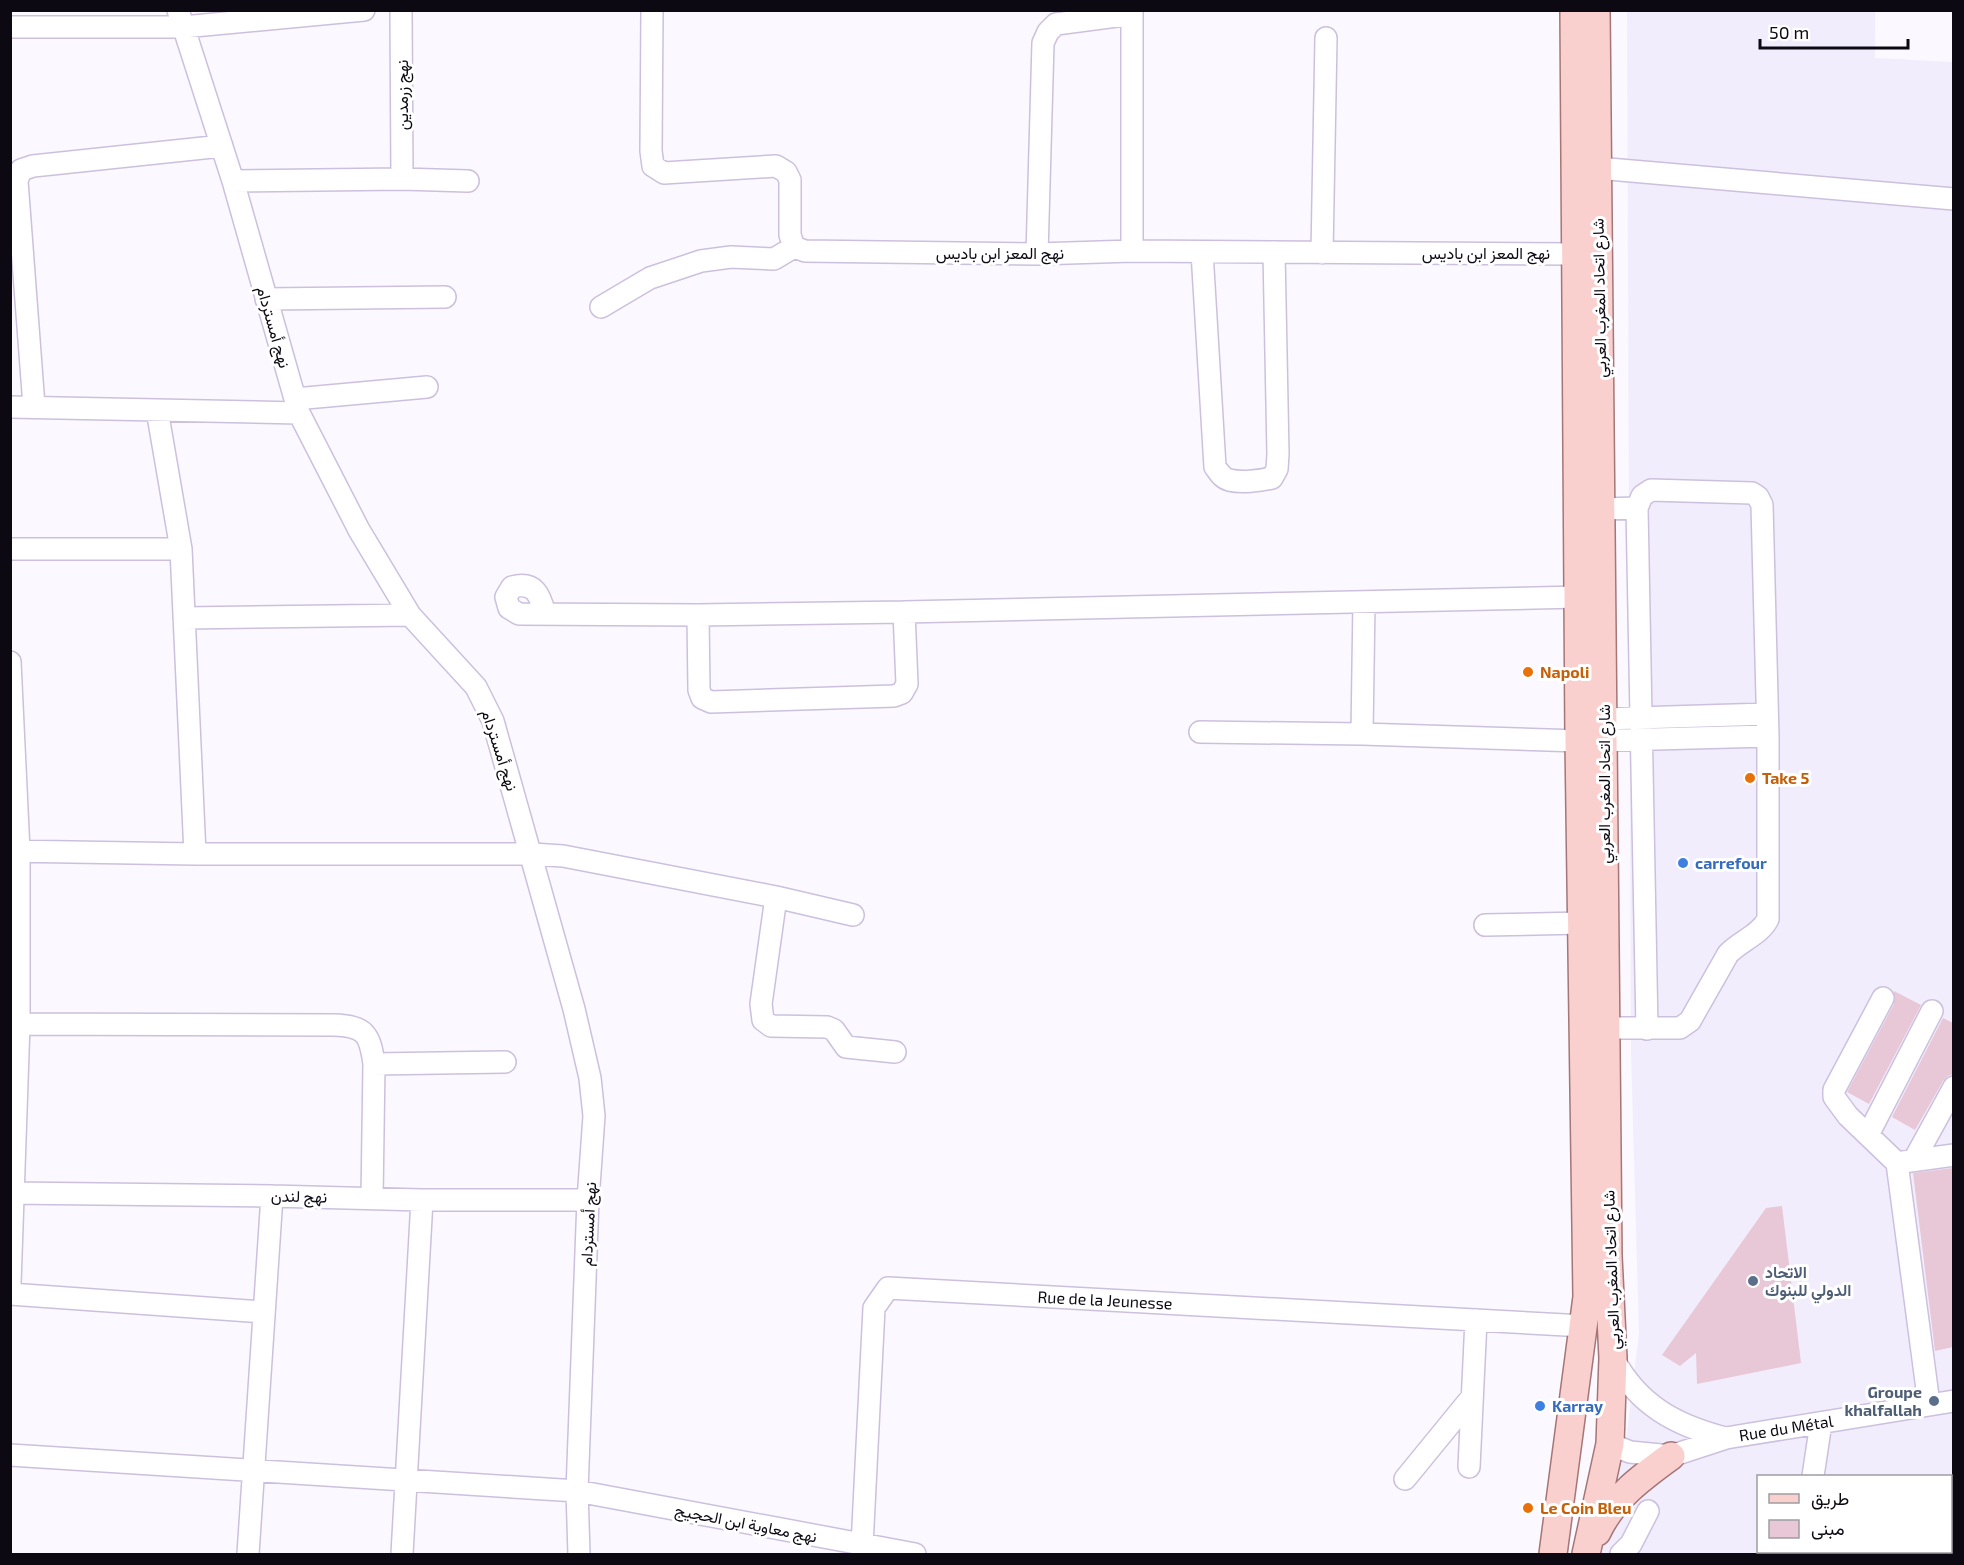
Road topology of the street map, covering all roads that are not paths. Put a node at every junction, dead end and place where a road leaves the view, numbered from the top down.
1 (364, 10) edge
2 (401, 10) edge
3 (652, 10) edge
4 (1574, 10) edge
5 (1596, 10) edge
6 (1132, 12) edge
7 (180, 19) edge
8 (10, 27) edge
9 (1326, 38) dead end
10 (222, 146) junction
11 (1586, 168) junction
12 (402, 179) junction
13 (233, 181) junction
14 (468, 181) dead end
15 (1953, 199) edge
16 (794, 247) junction
17 (1132, 251) junction
18 (17, 252) edge
19 (1202, 252) junction
20 (1274, 252) junction
21 (1322, 252) junction
22 (1036, 254) junction
23 (1576, 254) junction
24 (445, 297) dead end
25 (266, 299) junction
26 (601, 306) dead end
27 (427, 387) dead end
28 (34, 406) junction
29 (297, 406) junction
30 (10, 407) edge
31 (158, 410) junction
32 (1637, 508) junction
33 (1601, 509) junction
34 (10, 549) edge
35 (181, 549) junction
36 (1579, 597) junction
37 (1364, 602) junction
38 (904, 612) junction
39 (544, 614) dead end
40 (410, 615) junction
41 (698, 615) junction
42 (184, 618) junction
43 (10, 662) edge
44 (1767, 714) junction
45 (1642, 718) junction
46 (1200, 732) dead end
47 (1362, 734) junction
48 (1595, 734) junction
49 (1768, 736) junction
50 (1642, 739) junction
51 (15, 851) edge
52 (195, 854) junction
53 (532, 854) junction
54 (776, 897) junction
55 (853, 915) dead end
56 (1582, 923) junction
57 (1485, 925) dead end
58 (1883, 998) dead end
59 (1932, 1011) dead end
60 (15, 1024) edge
61 (1606, 1028) junction
62 (1647, 1029) junction
63 (895, 1052) dead end
64 (505, 1062) dead end
65 (374, 1064) junction
66 (1953, 1087) edge
67 (1868, 1135) junction
68 (1953, 1155) edge
69 (1905, 1161) junction
70 (12, 1193) edge
71 (272, 1196) junction
72 (372, 1198) junction
73 (422, 1200) junction
74 (588, 1200) junction
75 (10, 1284) edge
76 (10, 1294) edge
77 (263, 1312) junction
78 (1476, 1320) junction
79 (1584, 1326) junction
80 (1613, 1358) junction
81 (1472, 1397) junction
82 (1953, 1401) edge
83 (1929, 1404) junction
84 (1821, 1423) junction
85 (1726, 1438) junction
86 (1610, 1444) junction
87 (10, 1455) edge
88 (1671, 1456) junction
89 (1469, 1467) dead end
90 (253, 1471) junction
91 (1813, 1475) edge
92 (1405, 1479) dead end
93 (406, 1481) junction
94 (577, 1491) junction
95 (1648, 1511) dead end
96 (862, 1546) junction
97 (248, 1554) edge
98 (402, 1554) edge
99 (579, 1554) edge
100 (915, 1554) edge
101 (1553, 1554) edge
102 (1586, 1554) edge
103 (1621, 1554) edge

1 - 7 street
2 - 12 street, نهج زرمدين
3 - 16 street
4 - 11 main road, شارع اتحاد المغرب العربي
5 - 11 main road, شارع اتحاد المغرب العربي
6 - 17 street
6 - 22 street
7 - 8 street
7 - 10 street, نهج أمستردام
9 - 21 street
10 - 13 street, نهج أمستردام
10 - 18 street
11 - 15 street
11 - 23 main road, شارع اتحاد المغرب العربي
11 - 33 main road, شارع اتحاد المغرب العربي
12 - 13 street
12 - 14 street
13 - 25 street, نهج أمستردام
16 - 22 street, نهج المعز ابن باديس
16 - 26 street
17 - 19 street, نهج المعز ابن باديس
17 - 22 street, نهج المعز ابن باديس
18 - 28 street
19 - 20 street, نهج المعز ابن باديس
19 - 20 street
20 - 21 street, نهج المعز ابن باديس
21 - 23 street, نهج المعز ابن باديس
23 - 36 main road, شارع اتحاد المغرب العربي
24 - 25 street
25 - 29 street, نهج أمستردام
27 - 29 street
28 - 30 street
28 - 31 street
29 - 31 street
29 - 40 street, نهج أمستردام
31 - 35 street
32 - 33 street
32 - 44 street
32 - 45 street
33 - 48 main road, شارع اتحاد المغرب العربي
34 - 35 street
35 - 42 street
36 - 37 street
36 - 48 main road, شارع اتحاد المغرب العربي
37 - 38 street
37 - 47 street
38 - 41 street
38 - 41 street
39 - 41 street
40 - 42 street
40 - 53 street, نهج أمستردام
42 - 52 street
43 - 51 street
44 - 45 street
44 - 49 street
45 - 48 street
45 - 50 street
46 - 47 street
47 - 48 street
48 - 50 street
48 - 56 main road, شارع اتحاد المغرب العربي
48 - 61 main road, شارع اتحاد المغرب العربي
49 - 50 street
49 - 62 street
50 - 62 street
51 - 52 street
51 - 60 street
52 - 53 street
53 - 54 street
53 - 74 street, نهج أمستردام
54 - 55 street
54 - 63 street
56 - 57 street
56 - 79 main road, شارع اتحاد المغرب العربي
58 - 67 street
59 - 67 street
60 - 65 street
60 - 70 street
61 - 62 street
61 - 80 main road, شارع اتحاد المغرب العربي
64 - 65 street
65 - 72 street
66 - 69 street
67 - 69 street
68 - 69 street
69 - 83 street
70 - 71 street, نهج لندن
70 - 75 street
71 - 72 street, نهج لندن
71 - 77 street
72 - 73 street, نهج لندن
73 - 74 street, نهج لندن
73 - 93 street
74 - 94 street, نهج أمستردام
76 - 77 street
77 - 90 street
78 - 79 street, Rue de la Jeunesse
78 - 81 street
78 - 96 street, Rue de la Jeunesse
79 - 86 main road
79 - 101 main road, شارع اتحاد المغرب العربي
80 - 85 street, Rue du Métal
80 - 86 main road, شارع اتحاد المغرب العربي
81 - 89 street
81 - 92 street
82 - 83 street, Rue du Métal
83 - 84 street, Rue du Métal
84 - 85 street, Rue du Métal
84 - 91 street
85 - 88 street, Rue du Métal
86 - 88 street, Rue du Métal
86 - 102 main road, شارع اتحاد المغرب العربي
87 - 90 street, نهج معاوية ابن الحجيج
88 - 102 main road
90 - 93 street, نهج معاوية ابن الحجيج
90 - 97 street
93 - 94 street, نهج معاوية ابن الحجيج
93 - 98 street
94 - 96 street, نهج معاوية ابن الحجيج
94 - 99 street, نهج أمستردام
95 - 103 street
96 - 100 street, نهج معاوية ابن الحجيج

